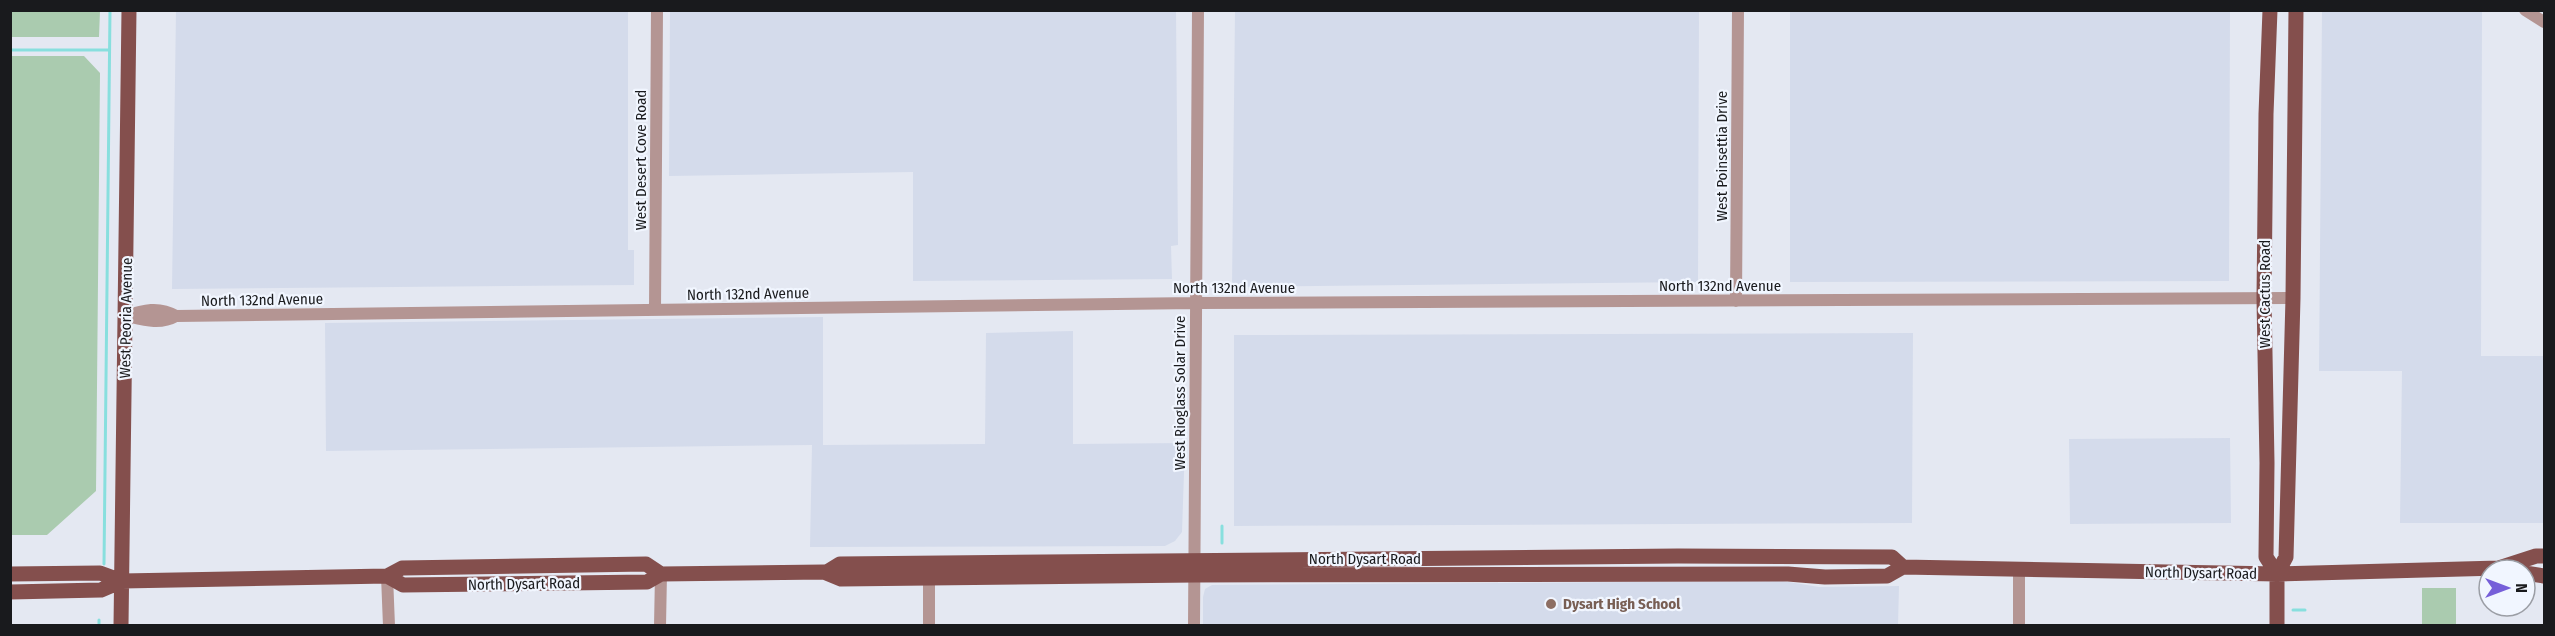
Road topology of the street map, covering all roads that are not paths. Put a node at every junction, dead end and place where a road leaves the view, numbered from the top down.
1 (129, 10) edge
2 (657, 10) edge
3 (1198, 10) edge
4 (1738, 10) edge
5 (2270, 10) edge
6 (2296, 10) edge
7 (2525, 10) edge
8 (2544, 21) edge
9 (2265, 298) junction
10 (2293, 298) junction
11 (1736, 301) junction
12 (1196, 303) junction
13 (655, 310) junction
14 (126, 316) junction
15 (1839, 556) junction
16 (1194, 560) junction
17 (929, 563) junction
18 (1903, 567) junction
19 (2019, 569) junction
20 (2477, 570) edge
21 (826, 572) junction
22 (10, 574) edge
23 (661, 574) junction
24 (2277, 574) junction
25 (1195, 575) junction
26 (387, 576) junction
27 (1887, 576) junction
28 (929, 579) junction
29 (122, 581) junction
30 (10, 592) edge
31 (121, 626) edge
32 (389, 626) edge
33 (660, 626) edge
34 (928, 626) edge
35 (1194, 626) edge
36 (2019, 626) edge
37 (2277, 626) edge

1 - 14 main road, West Peoria Avenue
2 - 13 street, West Desert Cove Road
3 - 12 street, West Rioglass Solar Drive
4 - 11 street, West Poinsettia Drive
5 - 9 main road, West Cactus Road
6 - 10 main road, West Cactus Road
7 - 8 street
9 - 10 street, North 132nd Avenue
9 - 11 street, North 132nd Avenue
9 - 24 main road, West Cactus Road
10 - 24 main road, West Cactus Road
11 - 12 street, North 132nd Avenue
12 - 13 street, North 132nd Avenue
12 - 16 street, West Rioglass Solar Drive
13 - 14 street, North 132nd Avenue
14 - 29 main road, West Peoria Avenue
15 - 16 main road, North Dysart Road
15 - 18 main road, North Dysart Road
15 - 27 main road
16 - 17 main road, North Dysart Road
16 - 25 street, West Rioglass Solar Drive
17 - 21 main road, North Dysart Road
17 - 28 street
18 - 19 main road, North Dysart Road
18 - 27 main road, North Dysart Road
19 - 24 main road, North Dysart Road
19 - 36 street
20 - 24 main road, North Dysart Road
21 - 23 main road, North Dysart Road
21 - 28 main road, North Dysart Road
22 - 29 main road, North Dysart Road
23 - 26 main road, North Dysart Road
23 - 33 street
24 - 37 main road, West Cactus Road
25 - 27 main road, North Dysart Road
25 - 28 main road, North Dysart Road
25 - 35 street, West Rioglass Solar Drive
26 - 29 main road, North Dysart Road
26 - 32 street
28 - 34 street
29 - 30 main road, North Dysart Road
29 - 31 main road, West Peoria Avenue

